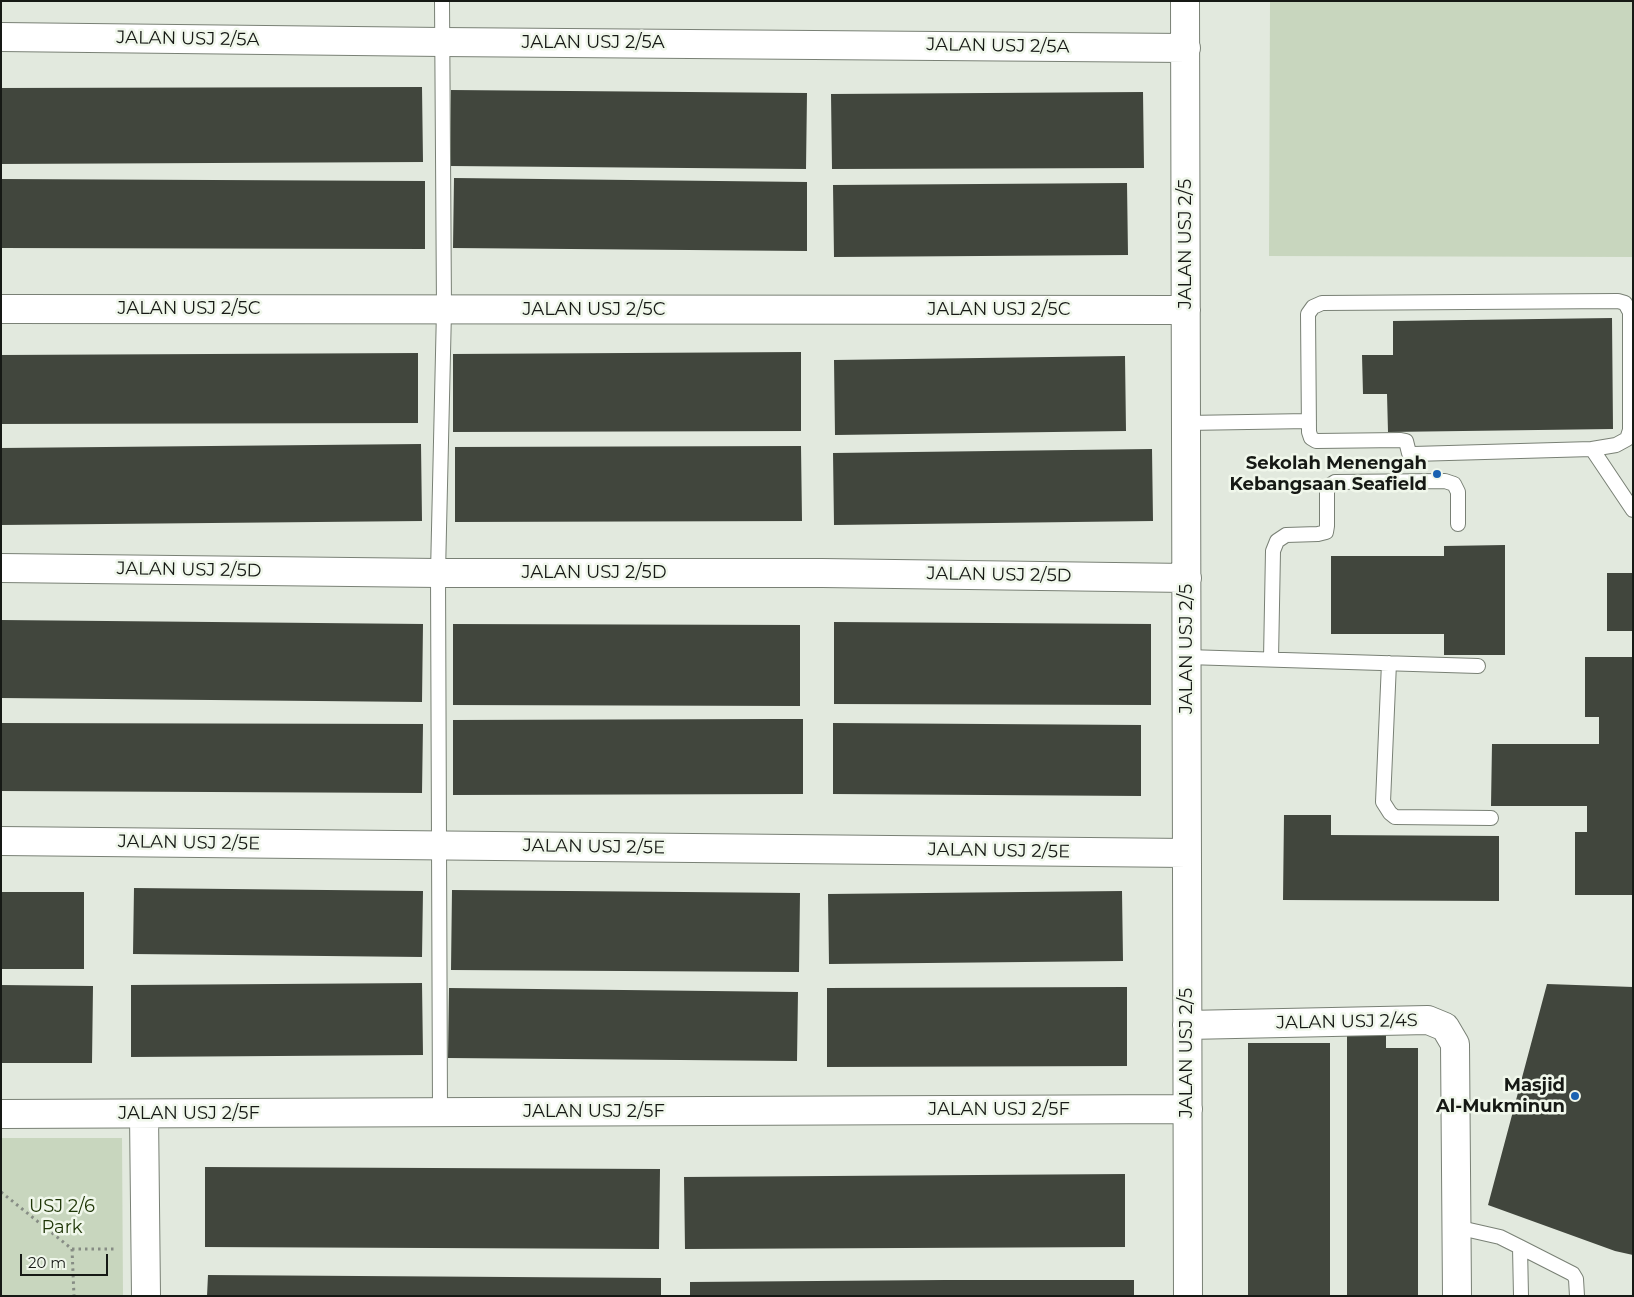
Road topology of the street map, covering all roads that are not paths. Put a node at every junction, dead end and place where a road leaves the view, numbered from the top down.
1 (442, 1) edge
2 (1185, 1) edge
3 (1, 37) edge
4 (442, 42) junction
5 (1186, 48) junction
6 (1, 309) edge
7 (444, 310) junction
8 (1186, 310) junction
9 (1309, 421) junction
10 (1186, 423) junction
11 (1592, 449) junction
12 (1633, 510) edge
13 (1458, 524) dead end
14 (1, 568) edge
15 (438, 572) junction
16 (1187, 578) junction
17 (1187, 657) junction
18 (1271, 659) junction
19 (1389, 663) junction
20 (1478, 666) dead end
21 (1491, 818) dead end
22 (1, 841) edge
23 (439, 846) junction
24 (1187, 853) junction
25 (1187, 1024) junction
26 (1188, 1109) junction
27 (440, 1112) junction
28 (1, 1114) edge
29 (144, 1114) junction
30 (1456, 1227) junction
31 (1520, 1247) junction
32 (146, 1296) edge
33 (1188, 1296) edge
34 (1457, 1296) edge
35 (1521, 1296) edge
36 (1577, 1296) edge

1 - 4 lane
2 - 5 street, JALAN USJ 2/5
3 - 4 street, JALAN USJ 2/5A
4 - 5 street, JALAN USJ 2/5A
4 - 7 lane
5 - 8 street, JALAN USJ 2/5
6 - 7 street, JALAN USJ 2/5C
7 - 8 street, JALAN USJ 2/5C
7 - 15 lane
8 - 10 street, JALAN USJ 2/5
9 - 10 lane
9 - 11 lane
9 - 11 lane
10 - 16 street, JALAN USJ 2/5
11 - 12 lane
13 - 18 lane
14 - 15 street, JALAN USJ 2/5D
15 - 16 street, JALAN USJ 2/5D
15 - 23 lane
16 - 17 street, JALAN USJ 2/5
17 - 18 lane
17 - 24 street, JALAN USJ 2/5
18 - 19 lane
19 - 20 lane
19 - 21 lane
22 - 23 street, JALAN USJ 2/5E
23 - 24 street, JALAN USJ 2/5E
23 - 27 lane
24 - 25 street, JALAN USJ 2/5
25 - 26 street, JALAN USJ 2/5
25 - 30 street, JALAN USJ 2/4S
26 - 27 street, JALAN USJ 2/5F
26 - 33 street, JALAN USJ 2/5
27 - 29 street, JALAN USJ 2/5F
28 - 29 street, JALAN USJ 2/5F
29 - 32 street
30 - 31 lane
30 - 34 street, JALAN USJ 2/4S
31 - 35 lane
31 - 36 lane

